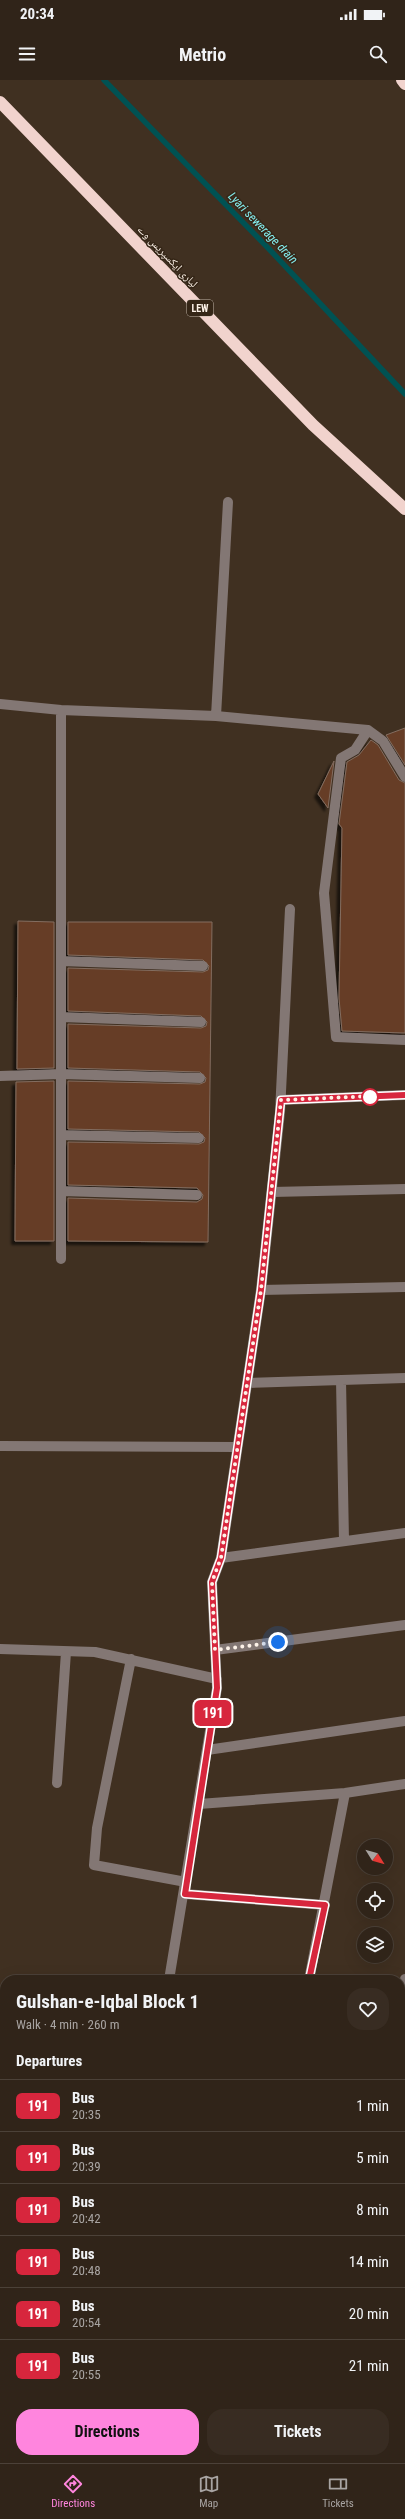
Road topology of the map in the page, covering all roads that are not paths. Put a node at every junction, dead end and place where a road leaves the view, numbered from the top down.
1 (402, 80) edge
2 (405, 84) edge
3 (0, 102) edge
4 (228, 502) dead end
5 (405, 509) edge
6 (0, 704) edge
7 (62, 710) junction
8 (216, 716) junction
9 (368, 730) junction
10 (405, 777) edge
11 (290, 909) dead end
12 (61, 961) junction
13 (204, 966) dead end
14 (61, 1017) junction
15 (201, 1022) dead end
16 (405, 1040) edge
17 (61, 1074) junction
18 (0, 1076) edge
19 (200, 1078) dead end
20 (405, 1095) edge
21 (281, 1100) junction
22 (62, 1136) junction
23 (198, 1138) dead end
24 (405, 1189) edge
25 (62, 1191) junction
26 (272, 1192) junction
27 (197, 1195) dead end
28 (61, 1259) dead end
29 (405, 1287) edge
30 (261, 1290) junction
31 (405, 1378) edge
32 (341, 1380) junction
33 (247, 1383) junction
34 (0, 1446) edge
35 (237, 1447) junction
36 (405, 1532) edge
37 (344, 1541) junction
38 (221, 1558) junction
39 (405, 1625) edge
40 (0, 1649) edge
41 (215, 1650) junction
42 (66, 1652) junction
43 (131, 1659) junction
44 (217, 1679) junction
45 (405, 1721) edge
46 (207, 1750) junction
47 (57, 1783) dead end
48 (405, 1784) edge
49 (345, 1793) junction
50 (199, 1804) junction
51 (186, 1882) junction
52 (185, 1894) junction
53 (325, 1905) junction
54 (170, 1975) edge
55 (310, 1975) edge

1 - 2 highway
3 - 5 highway, لیاری ایکسپریس وے / LEW
4 - 8 street
6 - 7 street
7 - 8 street
7 - 12 street
8 - 9 street
9 - 10 street
9 - 16 street
11 - 21 street
12 - 13 street
12 - 14 street
14 - 15 street
14 - 17 street
17 - 18 street
17 - 19 street
17 - 22 street
20 - 21 street
21 - 26 street
22 - 23 street
22 - 25 street
24 - 26 street
25 - 27 street
25 - 28 street
26 - 30 street
29 - 30 street
30 - 33 street
31 - 32 street
32 - 33 street
32 - 37 street
33 - 35 street
34 - 35 street
35 - 38 street
36 - 37 street
37 - 38 street
38 - 41 street
39 - 41 street
40 - 42 street
41 - 44 street
42 - 43 street
42 - 47 street
43 - 44 street
43 - 51 street
44 - 46 street
45 - 46 street
46 - 50 street
48 - 49 street
49 - 50 street
49 - 53 street
50 - 51 street
51 - 52 street
52 - 53 street
52 - 54 street
53 - 55 street

